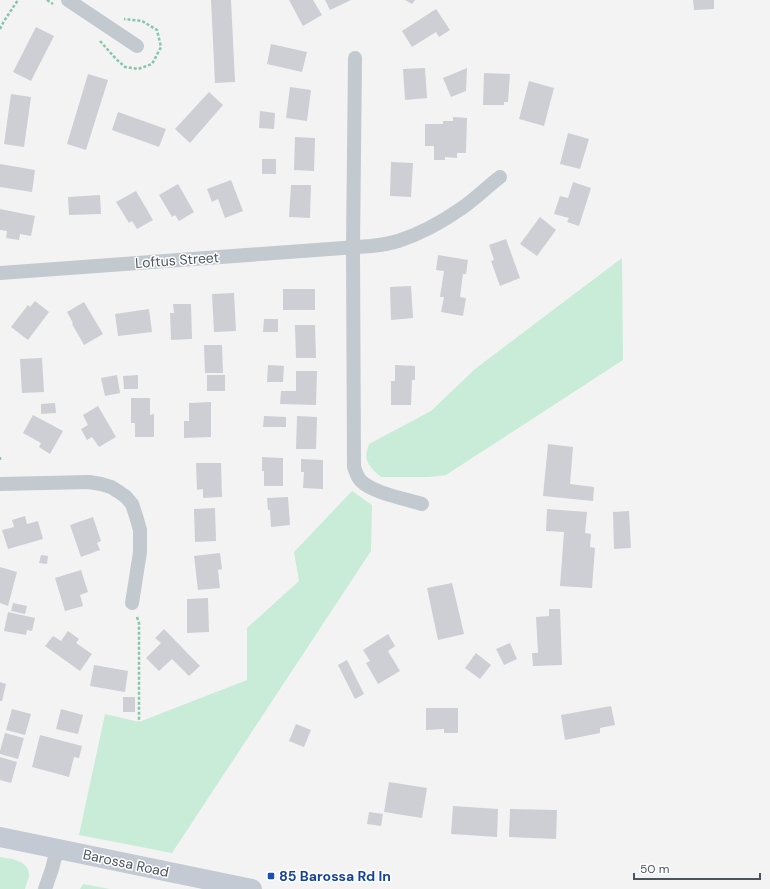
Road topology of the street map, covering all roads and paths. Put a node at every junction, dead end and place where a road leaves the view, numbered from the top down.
1 (18, 0) edge
2 (68, 0) edge
3 (0, 29) edge
4 (137, 46) dead end
5 (356, 58) dead end
6 (500, 177) dead end
7 (353, 247) junction
8 (0, 274) edge
9 (0, 457) edge
10 (0, 461) edge
11 (0, 484) edge
12 (422, 504) dead end
13 (132, 603) joint
14 (139, 722) dead end
15 (0, 837) edge
16 (57, 849) junction
17 (45, 889) edge
18 (252, 889) edge

1 - 3 path
2 - 4 street
5 - 7 street
6 - 7 street, Loftus Street
7 - 8 street, Loftus Street
7 - 12 street
9 - 10 path
11 - 13 street
13 - 14 path
15 - 16 street, Barossa Road
16 - 17 street
16 - 18 street, Barossa Road

